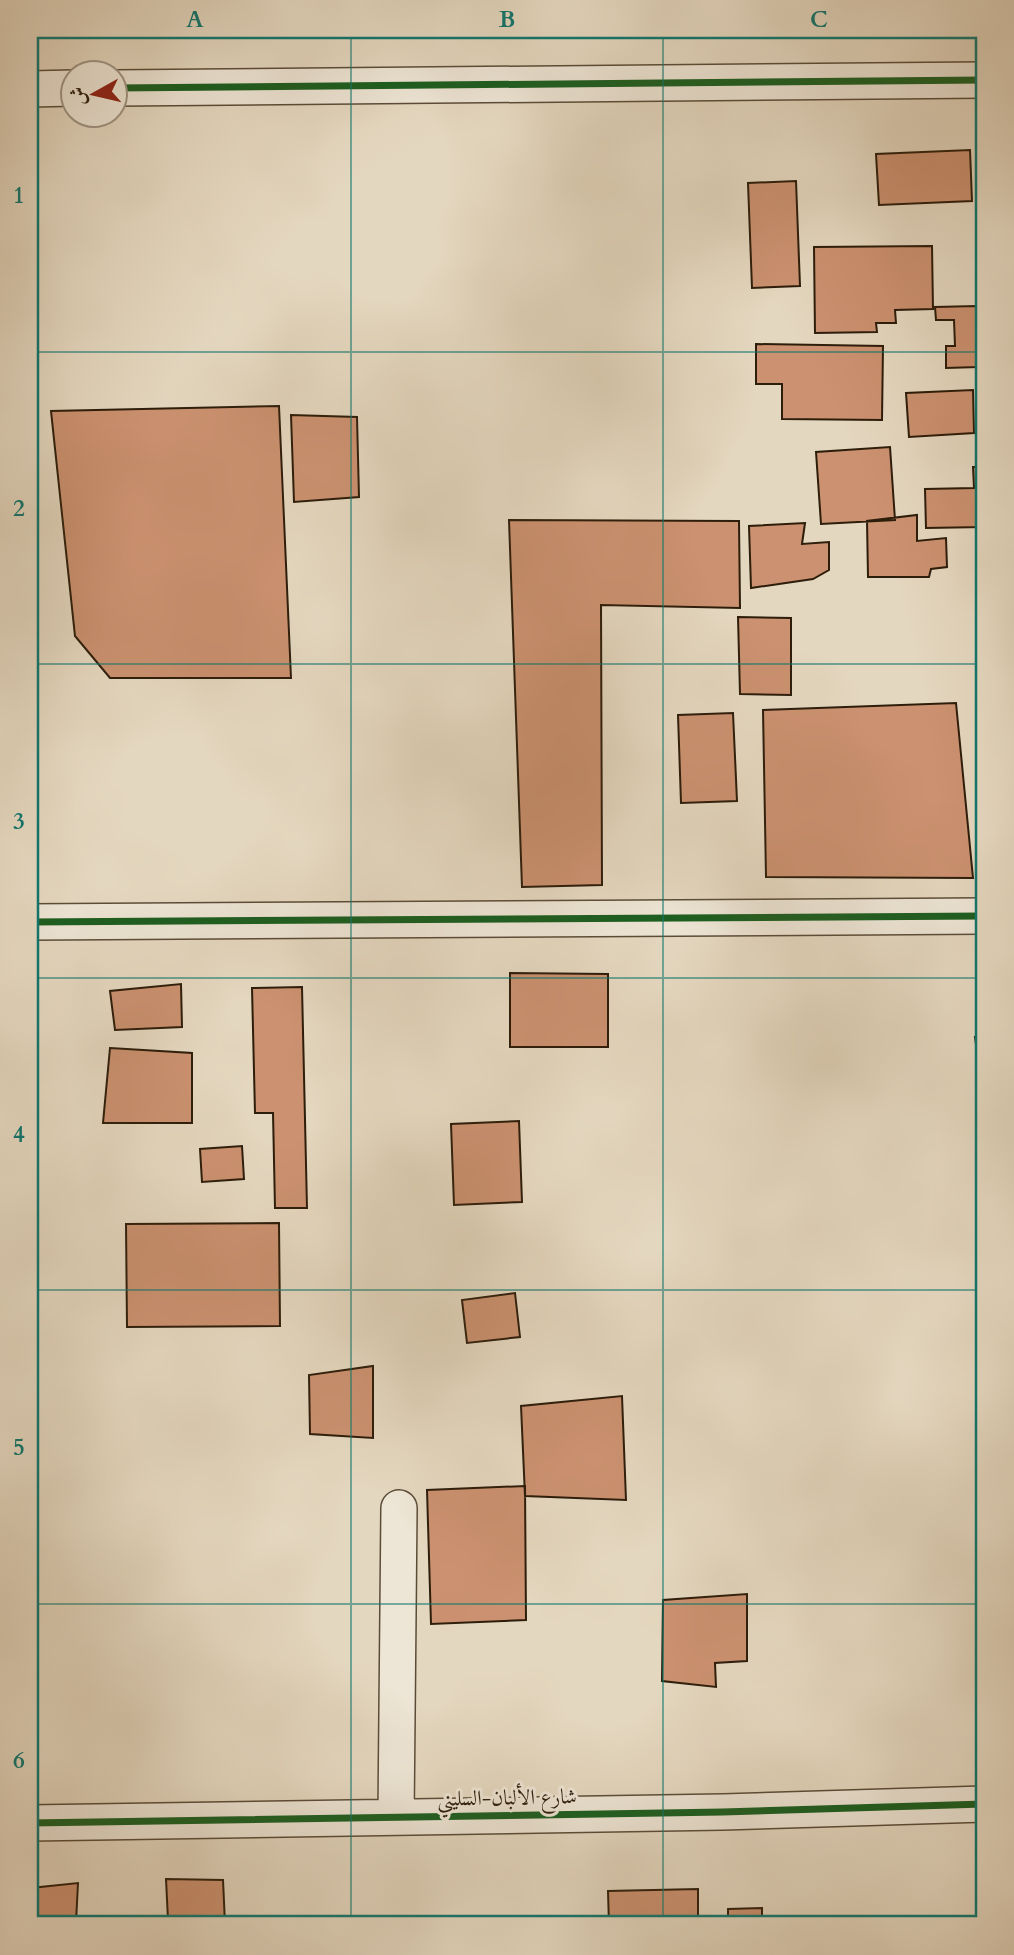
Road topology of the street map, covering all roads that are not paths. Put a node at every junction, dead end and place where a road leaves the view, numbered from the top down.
1 (984, 80) edge
2 (60, 88) edge
3 (130, 88) edge
4 (30, 89) edge
5 (984, 916) edge
6 (30, 922) edge
7 (399, 1508) dead end
8 (984, 1804) edge
9 (396, 1817) junction
10 (30, 1823) edge

1 - 3 street
2 - 4 street
5 - 6 street
7 - 9 street
8 - 9 street, شارع الألبان-السليني
9 - 10 street, شارع الألبان-السليني

